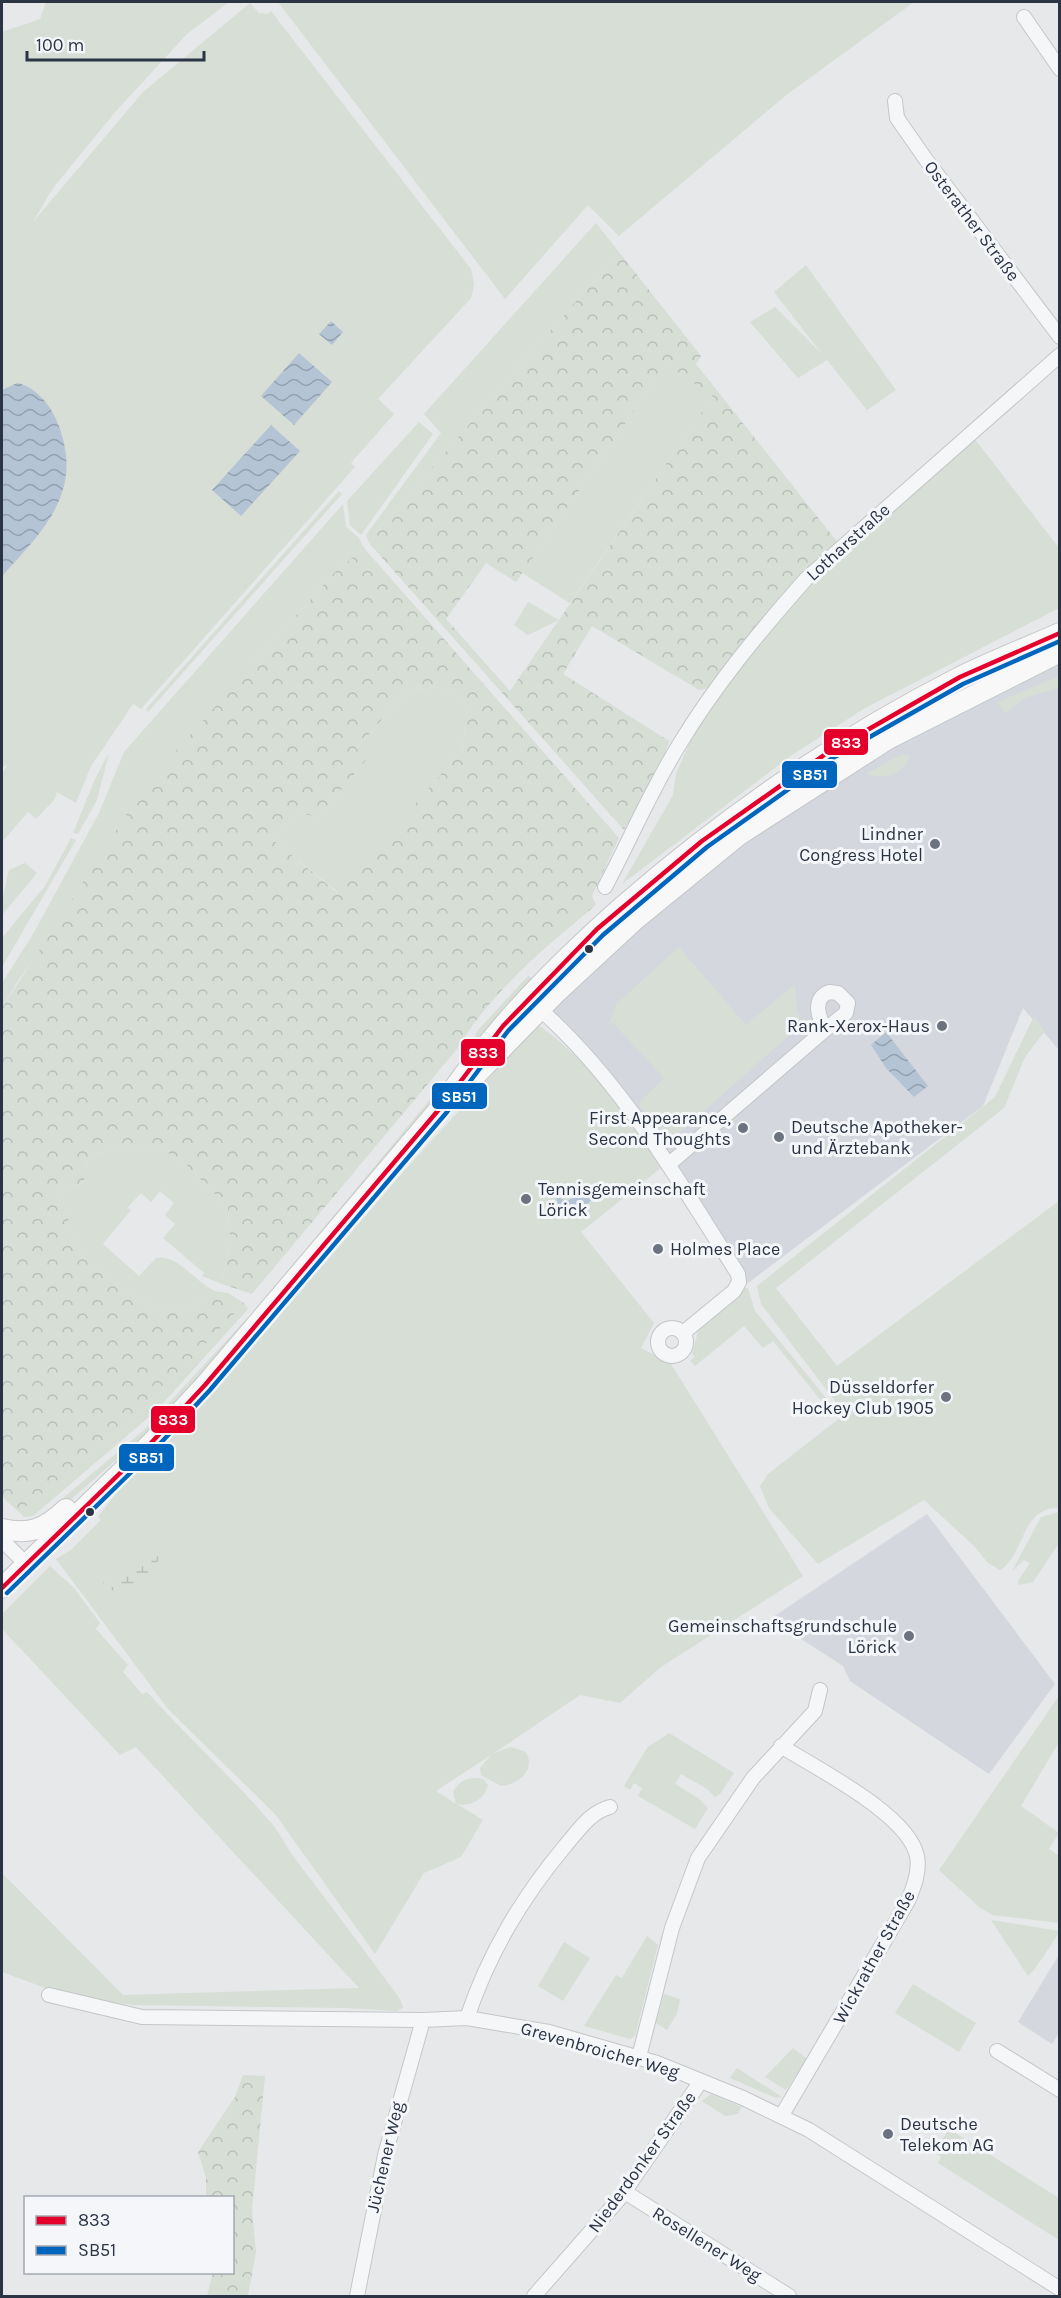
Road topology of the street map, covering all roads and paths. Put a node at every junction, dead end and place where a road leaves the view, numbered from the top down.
1 (1024, 17) dead end
2 (1059, 69) edge
3 (896, 101) dead end
4 (1059, 337) edge
5 (1059, 355) edge
6 (1059, 633) edge
7 (1059, 652) edge
8 (1059, 664) edge
9 (1008, 676) junction
10 (605, 886) dead end
11 (533, 1003) junction
12 (826, 1029) dead end
13 (668, 1165) junction
14 (683, 1334) dead end
15 (112, 1481) junction
16 (2, 1529) edge
17 (2, 1540) edge
18 (26, 1564) junction
19 (2, 1587) edge
20 (820, 1690) dead end
21 (781, 1746) junction
22 (610, 1807) dead end
23 (49, 1995) dead end
24 (467, 2018) junction
25 (423, 2020) junction
26 (997, 2051) dead end
27 (639, 2057) junction
28 (701, 2081) junction
29 (1059, 2090) edge
30 (782, 2115) junction
31 (625, 2192) junction
32 (1059, 2289) edge
33 (357, 2296) edge
34 (534, 2296) edge
35 (789, 2296) edge

1 - 2 street
3 - 4 street, Osterather Straße
5 - 10 street, Lotharstraße
6 - 11 main road
7 - 9 main road
8 - 9 main road
9 - 11 main road
11 - 13 street
11 - 15 main road
12 - 13 street
13 - 14 street
15 - 16 main road
15 - 18 main road
17 - 18 street
18 - 19 main road
20 - 21 street
21 - 27 street
21 - 30 street, Wickrather Straße
22 - 24 street
23 - 25 street, Grevenbroicher Weg
24 - 25 street, Grevenbroicher Weg
24 - 27 street, Grevenbroicher Weg
25 - 33 street, Jüchener Weg
26 - 29 street
27 - 28 street, Grevenbroicher Weg
28 - 30 street, Grevenbroicher Weg
28 - 31 street, Niederdonker Straße
30 - 32 street, Grevenbroicher Weg
31 - 34 street, Niederdonker Straße
31 - 35 street, Rosellener Weg

